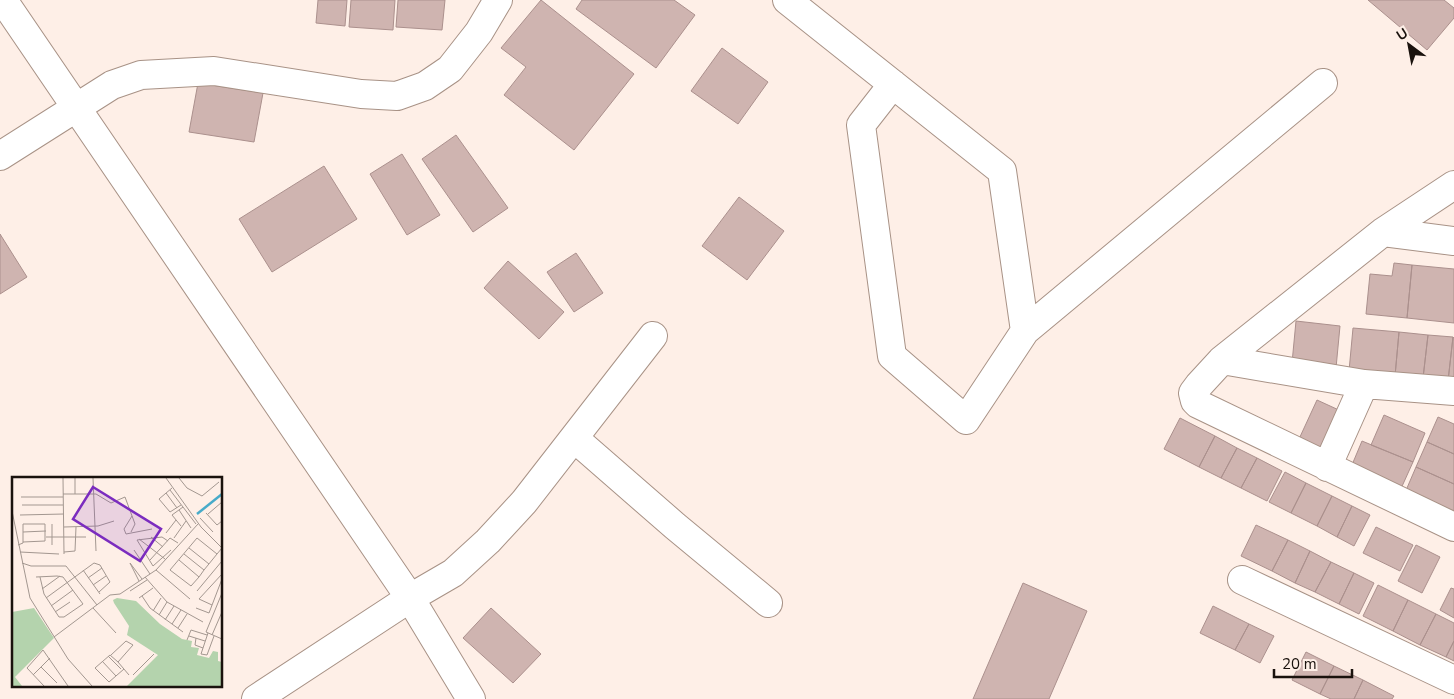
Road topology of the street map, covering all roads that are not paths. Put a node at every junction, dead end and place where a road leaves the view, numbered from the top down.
1 (3, 0) edge
2 (498, 0) edge
3 (787, 0) edge
4 (1323, 83) dead end
5 (892, 84) junction
6 (76, 107) junction
7 (0, 156) edge
8 (1454, 185) edge
9 (1383, 232) junction
10 (1454, 241) edge
11 (1025, 331) junction
12 (653, 336) dead end
13 (1222, 360) junction
14 (1364, 384) junction
15 (1454, 391) edge
16 (574, 438) junction
17 (1326, 467) junction
18 (1454, 527) edge
19 (1242, 580) dead end
20 (410, 598) junction
21 (768, 603) dead end
22 (1454, 680) edge
23 (256, 699) edge
24 (471, 699) edge

1 - 6 street
2 - 6 street
3 - 5 street
4 - 11 street
5 - 11 street
5 - 11 street
6 - 7 street
6 - 20 street
8 - 9 street
9 - 10 street
9 - 13 street
12 - 16 street
13 - 14 street
13 - 17 street
14 - 15 street
14 - 17 street
16 - 20 street
16 - 21 street
17 - 18 street
19 - 22 street
20 - 23 street
20 - 24 street

